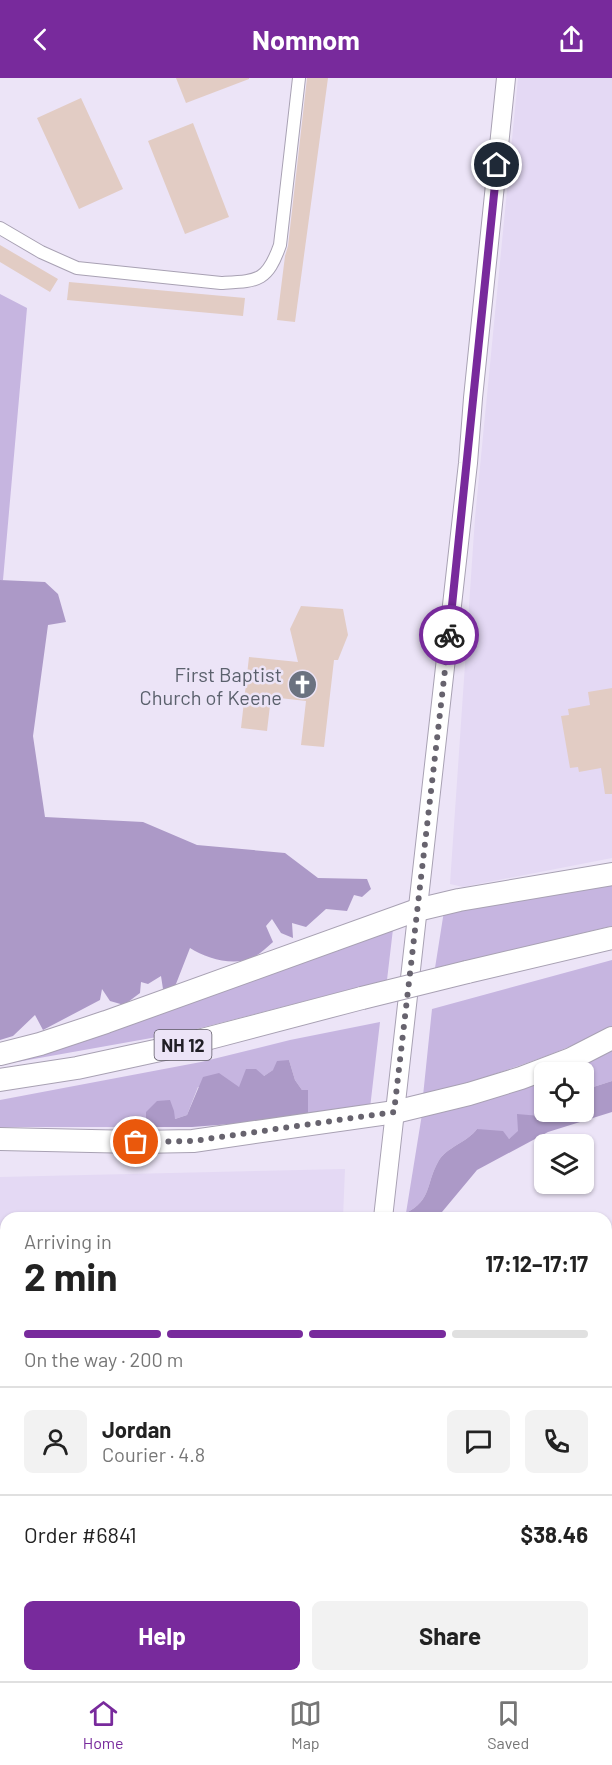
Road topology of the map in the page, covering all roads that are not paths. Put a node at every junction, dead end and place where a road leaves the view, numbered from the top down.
1 (299, 78) edge
2 (506, 78) edge
3 (0, 228) edge
4 (612, 874) edge
5 (417, 910) junction
6 (612, 938) edge
7 (612, 1038) edge
8 (0, 1054) edge
9 (0, 1080) edge
10 (394, 1112) junction
11 (0, 1139) edge
12 (384, 1212) edge

1 - 3 street
2 - 5 street
4 - 5 highway
5 - 8 highway
5 - 10 street
6 - 9 highway, NH 12, bridge
7 - 10 highway
10 - 11 highway
10 - 12 street

